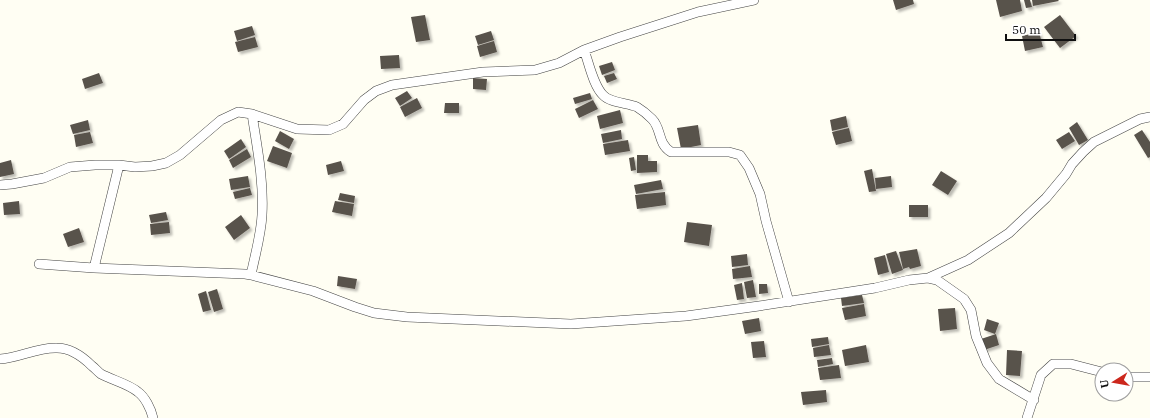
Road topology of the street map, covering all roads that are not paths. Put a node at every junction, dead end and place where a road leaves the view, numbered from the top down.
1 (754, 0) edge
2 (584, 50) junction
3 (252, 114) junction
4 (1150, 117) edge
5 (119, 165) junction
6 (0, 184) edge
7 (39, 264) dead end
8 (94, 268) junction
9 (251, 275) junction
10 (928, 278) junction
11 (789, 302) junction
12 (0, 359) edge
13 (1094, 370) edge
14 (1134, 377) edge
15 (1150, 378) edge
16 (1034, 400) junction
17 (153, 418) edge
18 (1027, 418) edge

1 - 2 street
2 - 3 street
2 - 11 street
3 - 5 street
3 - 9 street
4 - 10 street
5 - 6 street
5 - 8 street
7 - 8 street
8 - 9 street
9 - 11 street
10 - 11 street
10 - 16 street
12 - 17 street
13 - 16 street
14 - 15 street
16 - 18 street

